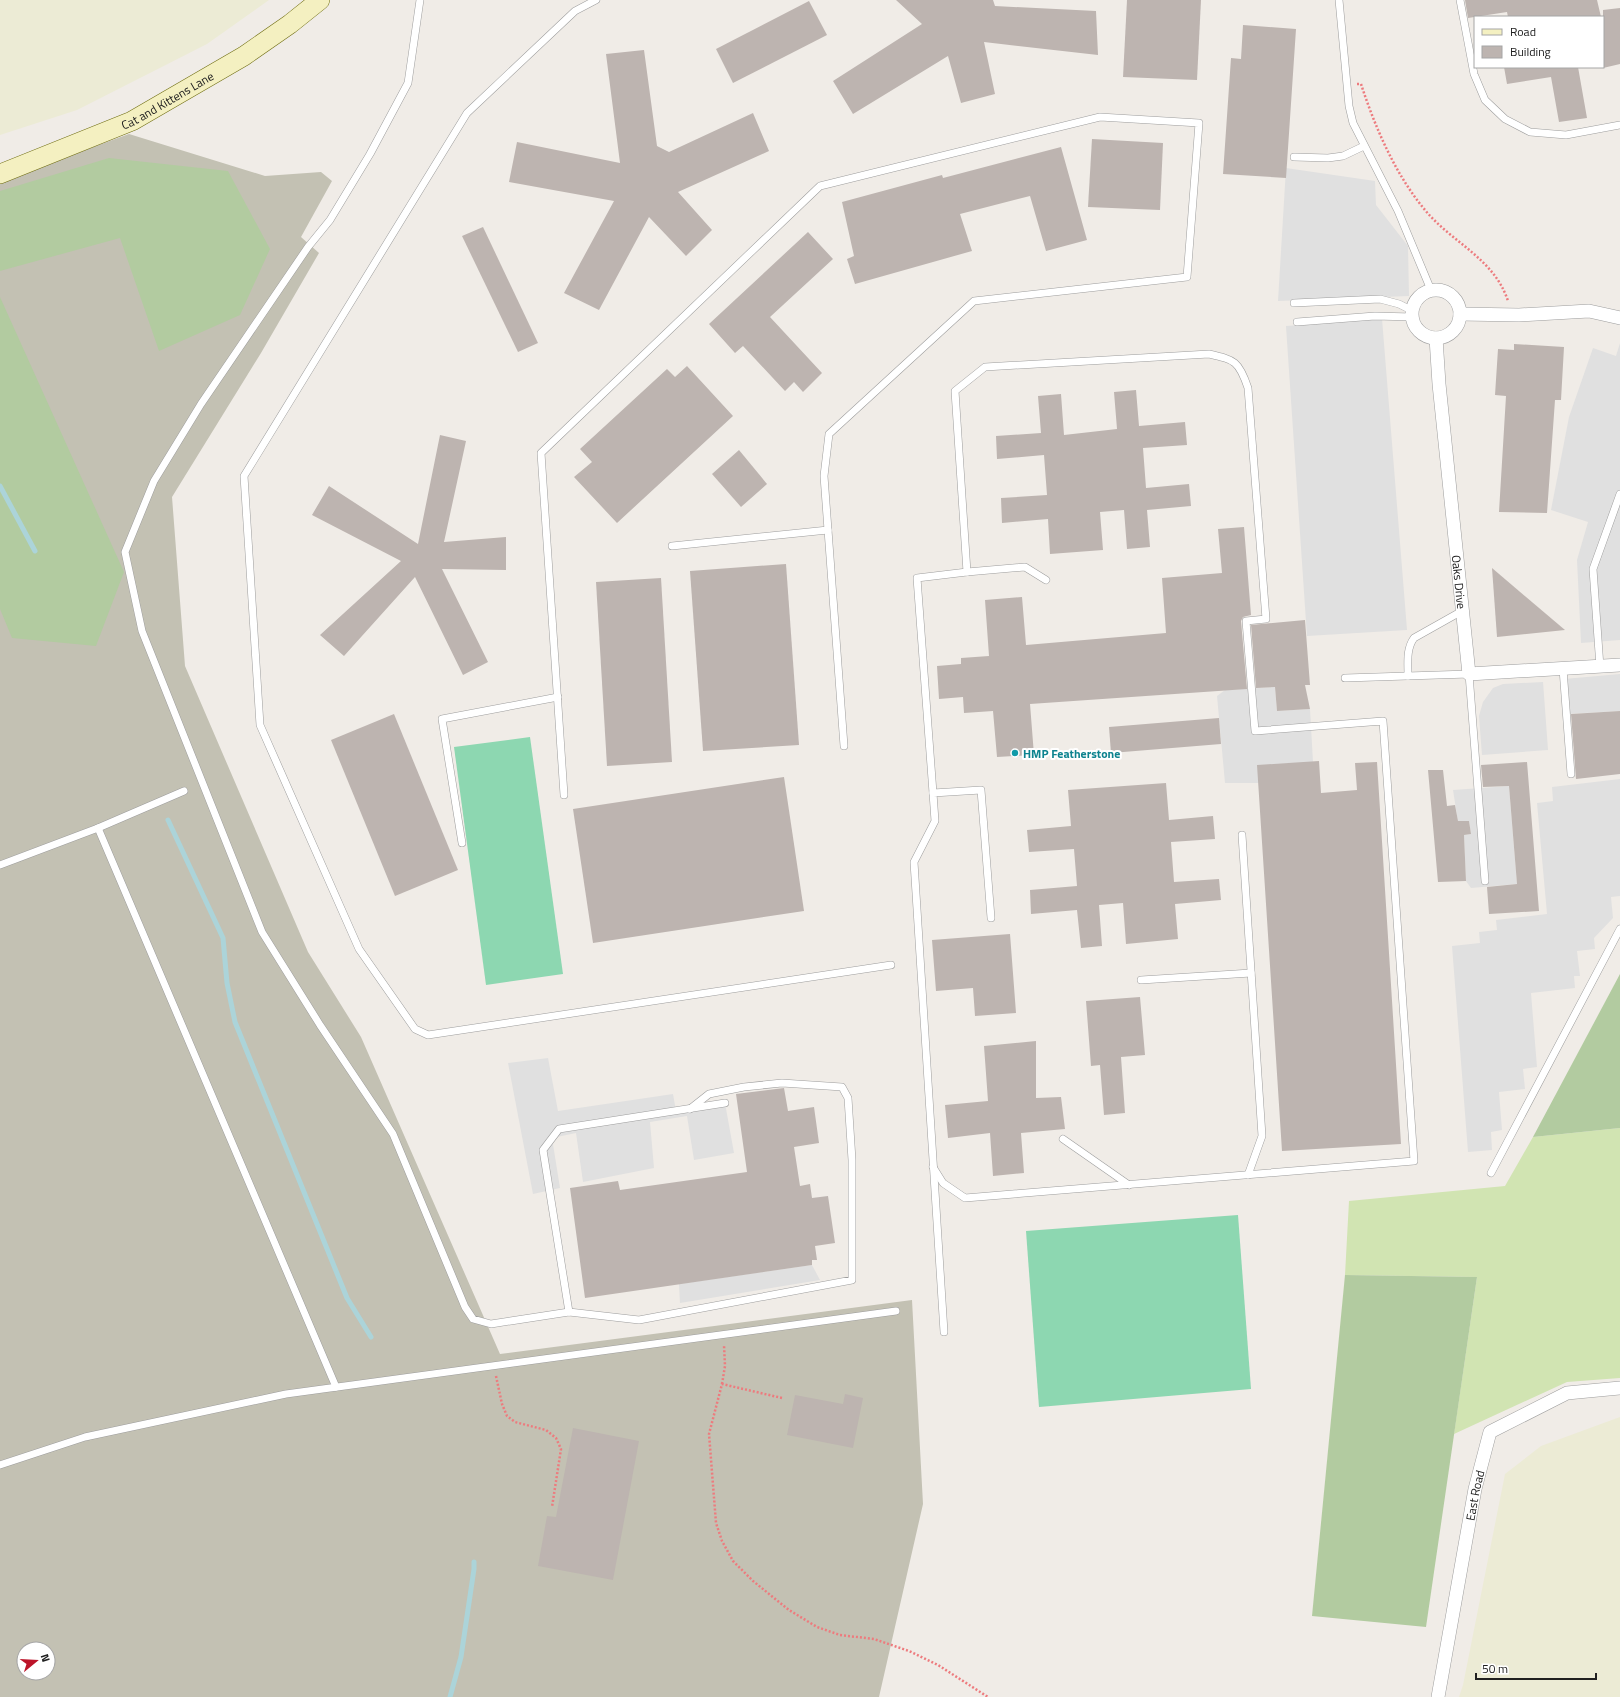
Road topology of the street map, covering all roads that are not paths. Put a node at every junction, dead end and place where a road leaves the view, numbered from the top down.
1 (320, 0) edge
2 (420, 0) edge
3 (596, 0) edge
4 (1339, 0) edge
5 (1460, 0) edge
6 (1620, 125) edge
7 (1364, 146) junction
8 (1294, 157) dead end
9 (0, 174) edge
10 (1431, 290) junction
11 (1294, 303) dead end
12 (1412, 314) junction
13 (1460, 314) junction
14 (1620, 318) edge
15 (1297, 322) dead end
16 (1436, 338) junction
17 (1620, 494) edge
18 (828, 530) junction
19 (672, 546) dead end
20 (967, 572) junction
21 (1046, 580) dead end
22 (1462, 611) junction
23 (1620, 665) edge
24 (1600, 666) junction
25 (1563, 668) junction
26 (1469, 674) junction
27 (1408, 676) junction
28 (1345, 678) dead end
29 (558, 697) junction
30 (844, 746) dead end
31 (1571, 774) dead end
32 (184, 792) dead end
33 (933, 793) junction
34 (564, 794) dead end
35 (98, 828) junction
36 (1242, 835) dead end
37 (462, 843) dead end
38 (0, 865) edge
39 (1485, 881) dead end
40 (991, 918) dead end
41 (1620, 930) edge
42 (891, 966) dead end
43 (1252, 973) junction
44 (1142, 980) dead end
45 (725, 1103) dead end
46 (690, 1109) junction
47 (1063, 1139) dead end
48 (933, 1167) junction
49 (1491, 1173) dead end
50 (1248, 1175) junction
51 (1129, 1185) junction
52 (896, 1311) dead end
53 (569, 1312) junction
54 (944, 1332) dead end
55 (336, 1387) junction
56 (1620, 1388) edge
57 (0, 1465) edge
58 (1438, 1697) edge

1 - 9 street, Cat and Kittens Lane
2 - 53 lane
3 - 42 lane
4 - 7 lane
5 - 6 lane
7 - 8 lane
7 - 10 lane
10 - 12 street
10 - 13 street
11 - 12 lane
12 - 15 lane
12 - 16 street
13 - 14 street
13 - 16 street
16 - 22 street, Oaks Drive
17 - 24 lane
18 - 19 lane
18 - 29 lane
18 - 30 lane
20 - 21 lane
20 - 33 lane
20 - 50 lane
22 - 26 street, Oaks Drive
22 - 27 lane
23 - 24 street
24 - 25 street
25 - 26 street
25 - 31 lane
26 - 27 lane
26 - 39 lane
27 - 28 lane
29 - 34 lane
29 - 37 lane
32 - 35 lane
33 - 40 lane
33 - 48 lane
35 - 38 lane
35 - 55 lane
36 - 43 lane
41 - 49 lane
43 - 44 lane
43 - 50 lane
45 - 46 lane
46 - 53 lane
46 - 53 lane
47 - 51 lane
48 - 51 lane
48 - 54 lane
50 - 51 lane
52 - 55 lane
55 - 57 lane
56 - 58 street, East Road

